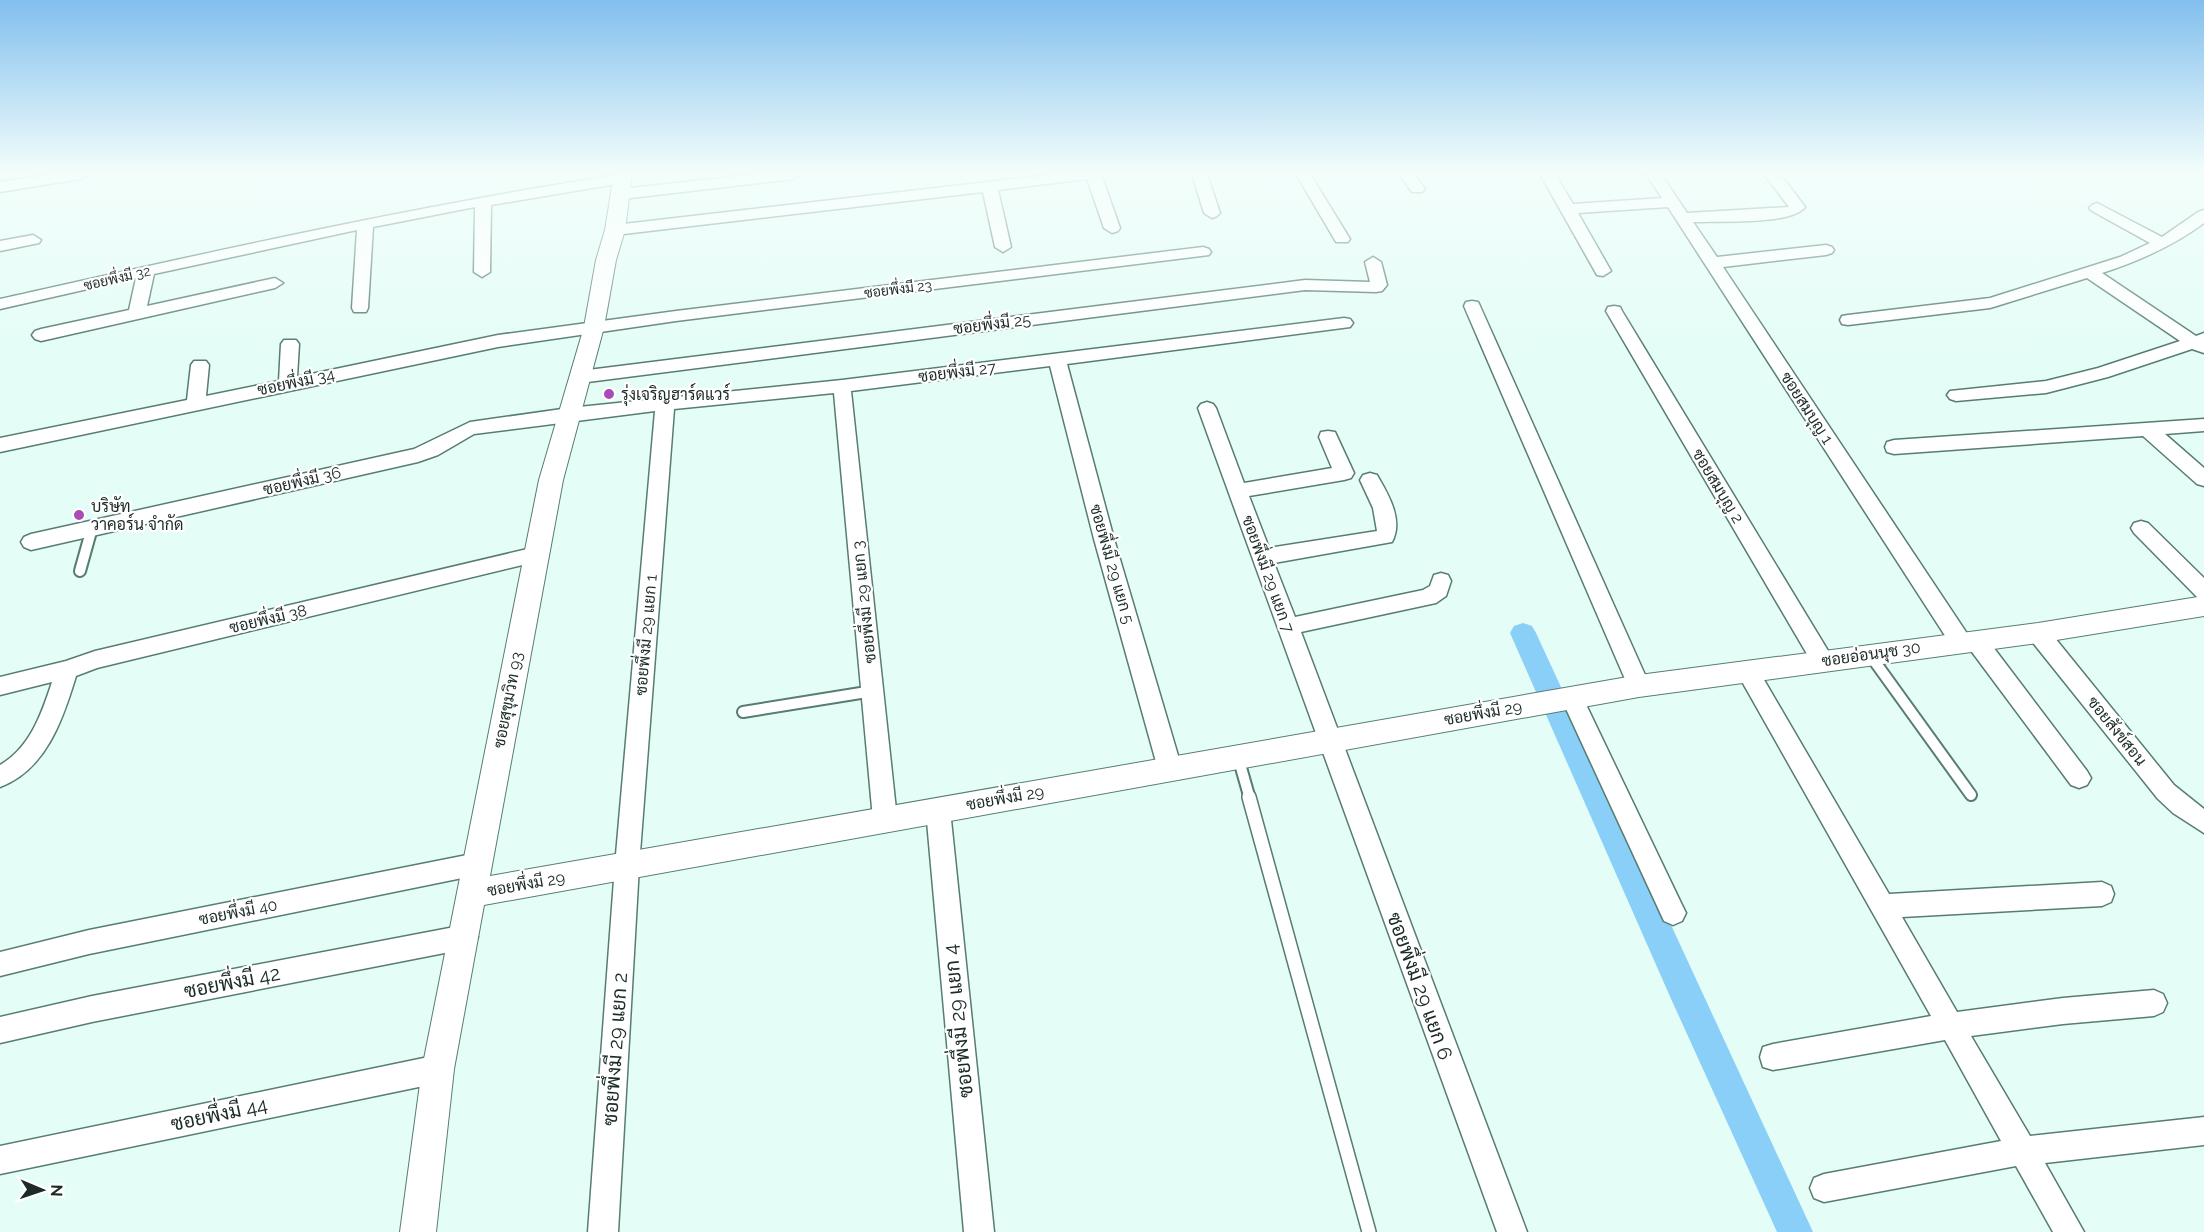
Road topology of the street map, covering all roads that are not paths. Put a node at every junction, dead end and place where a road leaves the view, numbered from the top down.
1 (335, 231) edge
2 (365, 231) edge
3 (483, 231) edge
4 (615, 231) edge
5 (999, 231) edge
6 (1337, 231) edge
7 (1581, 231) edge
8 (1691, 231) edge
9 (2141, 231) edge
10 (2182, 231) edge
11 (1342, 239) dead end
12 (33, 240) dead end
13 (2162, 243) junction
14 (0, 246) edge
15 (1003, 247) dead end
16 (1826, 250) dead end
17 (1203, 252) dead end
18 (1373, 262) dead end
19 (1712, 263) junction
20 (1603, 271) dead end
21 (146, 272) junction
22 (482, 272) dead end
23 (2090, 273) junction
24 (275, 283) dead end
25 (0, 304) edge
26 (1472, 306) dead end
27 (360, 308) dead end
28 (1614, 311) dead end
29 (137, 314) junction
30 (1848, 320) dead end
31 (1344, 323) dead end
32 (594, 327) junction
33 (41, 335) dead end
34 (290, 344) dead end
35 (2201, 344) edge
36 (1057, 360) junction
37 (200, 365) dead end
38 (580, 377) junction
39 (288, 384) junction
40 (842, 386) junction
41 (1956, 395) dead end
42 (196, 403) junction
43 (665, 405) junction
44 (1207, 408) dead end
45 (569, 414) junction
46 (2204, 426) edge
47 (2148, 430) junction
48 (1328, 437) dead end
49 (0, 445) edge
50 (1894, 447) dead end
51 (2204, 479) edge
52 (1370, 480) dead end
53 (1237, 490) junction
54 (92, 528) junction
55 (2141, 528) dead end
56 (31, 542) dead end
57 (536, 555) junction
58 (1262, 558) junction
59 (80, 571) dead end
60 (1441, 581) dead end
61 (2204, 591) edge
62 (2204, 606) edge
63 (1287, 627) junction
64 (2038, 633) junction
65 (1968, 641) junction
66 (1870, 654) junction
67 (1822, 660) junction
68 (67, 670) junction
69 (1748, 672) junction
70 (0, 686) edge
71 (1639, 686) junction
72 (873, 691) junction
73 (1558, 700) junction
74 (742, 712) dead end
75 (1328, 740) junction
76 (1238, 756) junction
77 (1170, 768) junction
78 (0, 777) edge
79 (2079, 778) dead end
80 (1971, 795) dead end
81 (938, 810) junction
82 (885, 819) junction
83 (2204, 822) edge
84 (477, 864) junction
85 (627, 866) junction
86 (471, 893) junction
87 (2102, 894) dead end
88 (1882, 906) junction
89 (1673, 914) dead end
90 (465, 937) junction
91 (0, 964) edge
92 (2154, 1003) dead end
93 (1950, 1026) junction
94 (0, 1030) edge
95 (1773, 1057) dead end
96 (438, 1069) junction
97 (2204, 1131) edge
98 (2022, 1151) junction
99 (0, 1160) edge
100 (1824, 1188) dead end
101 (417, 1232) edge
102 (603, 1232) edge
103 (979, 1232) edge
104 (1369, 1232) edge
105 (1512, 1232) edge
106 (2068, 1232) edge

1 - 21 street, ซอยพึ่งมี 32
2 - 27 street
3 - 22 street
4 - 32 street, ซอยสุขุมวิท 93
5 - 15 street
6 - 11 street
7 - 20 street
8 - 19 street, ซอยสมบุญ 1
9 - 13 street
10 - 13 street
12 - 14 street
13 - 23 street
16 - 19 street
17 - 32 street, ซอยพึ่งมี 23
18 - 38 street, ซอยพึ่งมี 25
19 - 65 street, ซอยสมบุญ 1
21 - 25 street, ซอยพึ่งมี 32
21 - 29 street
23 - 30 street
23 - 35 street
24 - 29 street
26 - 71 street
28 - 67 street, ซอยสมบุญ 2
29 - 33 street
31 - 36 street, ซอยพึ่งมี 27
32 - 38 street, ซอยสุขุมวิท 93
32 - 39 street, ซอยพึ่งมี 34
34 - 39 street
35 - 41 street
36 - 40 street, ซอยพึ่งมี 27
36 - 77 street, ซอยพึ่งมี 29 แยก 5
37 - 42 street
38 - 45 street, ซอยสุขุมวิท 93
39 - 42 street, ซอยพึ่งมี 34
40 - 43 street, ซอยพึ่งมี 27
40 - 72 street, ซอยพึ่งมี 29 แยก 3
42 - 49 street, ซอยพึ่งมี 34
43 - 45 street, ซอยพึ่งมี 27
43 - 85 street, ซอยพึ่งมี 29 แยก 1
44 - 53 street, ซอยพึ่งมี 29 แยก 7
45 - 54 street, ซอยพึ่งมี 36
45 - 57 street, ซอยสุขุมวิท 93
46 - 47 street
47 - 50 street
47 - 51 street
48 - 53 street
52 - 58 street
53 - 58 street, ซอยพึ่งมี 29 แยก 7
54 - 56 street, ซอยพึ่งมี 36
54 - 59 lane
55 - 61 street
57 - 68 street, ซอยพึ่งมี 38
57 - 84 street, ซอยสุขุมวิท 93
58 - 63 street, ซอยพึ่งมี 29 แยก 7
60 - 63 street
62 - 64 street, ซอยอ่อนนุช 30
63 - 75 street, ซอยพึ่งมี 29 แยก 7
64 - 65 street, ซอยอ่อนนุช 30
64 - 83 street, ซอยสังข์สอน
65 - 66 street, ซอยอ่อนนุช 30
65 - 79 street, ซอยสมบุญ 1
66 - 67 street, ซอยอ่อนนุช 30
66 - 80 lane
67 - 69 street, ซอยอ่อนนุช 30
68 - 70 street, ซอยพึ่งมี 38
68 - 78 street
69 - 71 street, ซอยอ่อนนุช 30
69 - 88 street
71 - 73 street, ซอยอ่อนนุช 30
72 - 74 lane
72 - 82 street, ซอยพึ่งมี 29 แยก 3
73 - 75 street, ซอยพึ่งมี 29
73 - 89 street
75 - 76 street, ซอยพึ่งมี 29
75 - 105 street, ซอยพึ่งมี 29 แยก 6
76 - 77 street, ซอยพึ่งมี 29
76 - 104 lane
77 - 81 street, ซอยพึ่งมี 29
81 - 82 street, ซอยพึ่งมี 29
81 - 103 street, ซอยพึ่งมี 29 แยก 4
82 - 85 street, ซอยพึ่งมี 29
84 - 86 street, ซอยสุขุมวิท 93
84 - 91 street, ซอยพึ่งมี 40
85 - 86 street, ซอยพึ่งมี 29
85 - 102 street, ซอยพึ่งมี 29 แยก 2
86 - 90 street, ซอยสุขุมวิท 93
87 - 88 street
88 - 93 street
90 - 94 street, ซอยพึ่งมี 42
90 - 96 street, ซอยสุขุมวิท 93
92 - 93 street
93 - 95 street
93 - 98 street
96 - 99 street, ซอยพึ่งมี 44
96 - 101 street, ซอยสุขุมวิท 93
97 - 98 street
98 - 100 street
98 - 106 street

